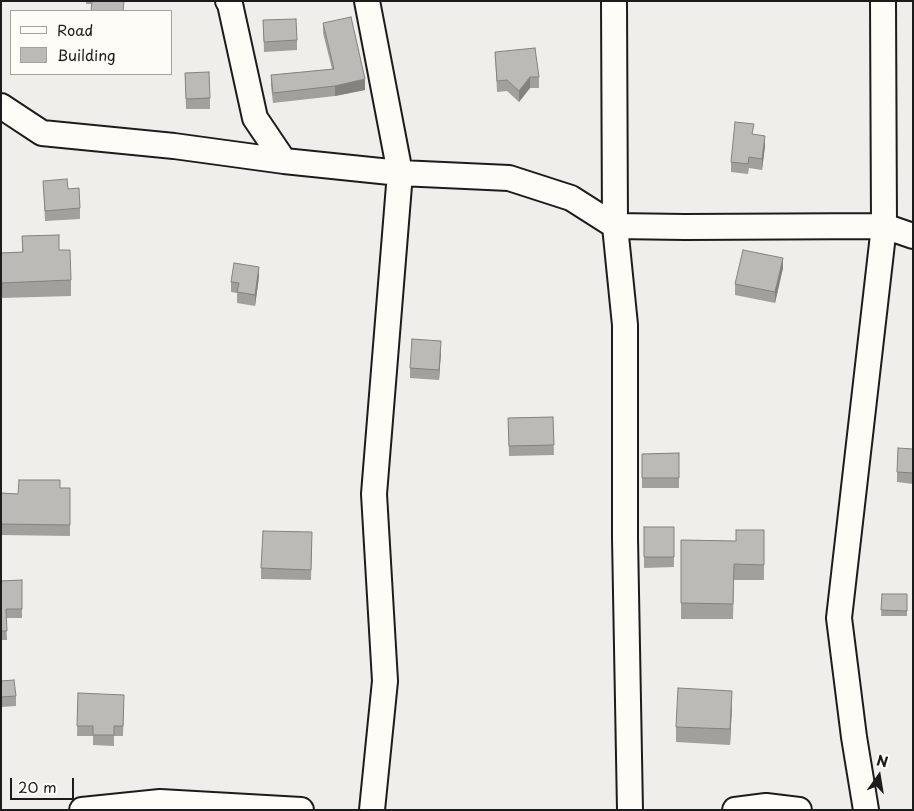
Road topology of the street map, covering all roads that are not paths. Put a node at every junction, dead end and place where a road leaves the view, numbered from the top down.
1 (228, 1) edge
2 (367, 1) edge
3 (614, 1) edge
4 (883, 1) edge
5 (1, 106) edge
6 (284, 161) junction
7 (400, 173) junction
8 (615, 226) junction
9 (884, 226) junction
10 (913, 236) edge
11 (82, 810) edge
12 (301, 810) edge
13 (372, 810) edge
14 (630, 810) edge
15 (735, 810) edge
16 (798, 810) edge
17 (866, 810) edge

1 - 6 street
2 - 7 street
3 - 8 street
4 - 9 street
5 - 6 street
6 - 7 street
7 - 8 street
7 - 13 street
8 - 9 street
8 - 14 street
9 - 10 street
9 - 17 street
11 - 12 street
15 - 16 street

